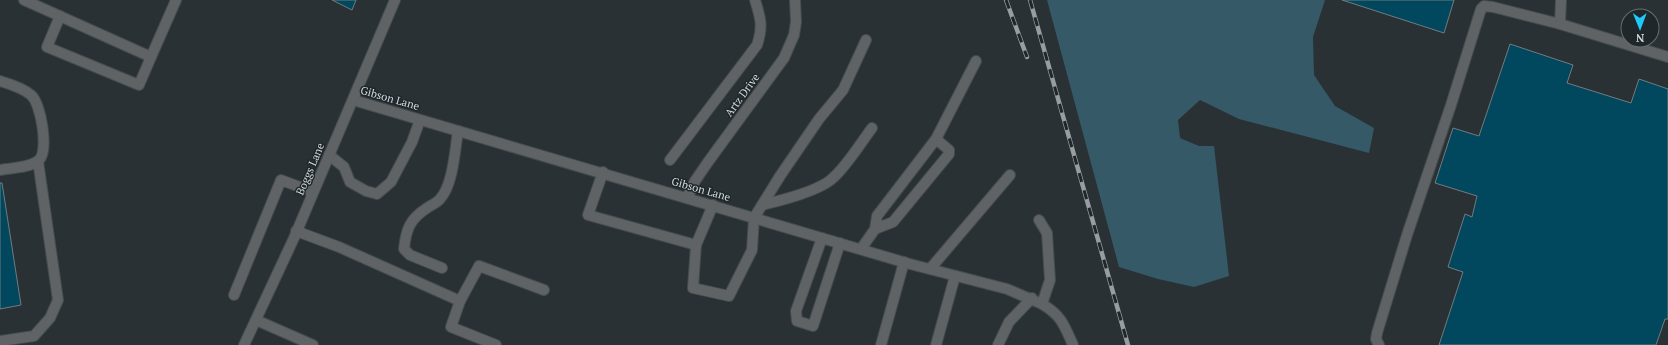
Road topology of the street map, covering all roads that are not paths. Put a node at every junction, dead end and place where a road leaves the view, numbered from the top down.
1 (24, 0) edge
2 (176, 0) edge
3 (395, 0) edge
4 (755, 0) edge
5 (795, 0) edge
6 (1561, 0) edge
7 (41, 4) edge
8 (60, 16) junction
9 (1560, 24) junction
10 (866, 40) dead end
11 (151, 57) junction
12 (1668, 57) edge
13 (976, 61) dead end
14 (0, 82) edge
15 (353, 100) junction
16 (420, 120) junction
17 (872, 128) dead end
18 (458, 131) junction
19 (936, 139) junction
20 (329, 155) junction
21 (670, 160) dead end
22 (38, 161) junction
23 (0, 170) edge
24 (603, 172) junction
25 (1010, 175) dead end
26 (313, 192) junction
27 (687, 198) junction
28 (762, 204) junction
29 (713, 205) junction
30 (754, 218) junction
31 (1039, 220) dead end
32 (875, 229) junction
33 (296, 231) junction
34 (822, 238) junction
35 (840, 243) junction
36 (696, 245) junction
37 (861, 249) junction
38 (904, 262) junction
39 (442, 268) dead end
40 (930, 269) junction
41 (955, 276) junction
42 (544, 290) dead end
43 (234, 295) dead end
44 (1032, 298) junction
45 (460, 301) junction
46 (1042, 304) junction
47 (256, 320) junction
48 (0, 340) edge
49 (244, 345) edge
50 (313, 345) edge
51 (496, 345) edge
52 (882, 345) edge
53 (936, 345) edge
54 (998, 345) edge
55 (1073, 345) edge
56 (1379, 345) edge

1 - 7 street
2 - 11 street
3 - 15 street, Boggs Lane
4 - 21 street
5 - 27 street, Artz Drive
6 - 9 street
7 - 8 street
8 - 11 street
8 - 11 street
9 - 12 street
9 - 56 street
10 - 28 street
13 - 19 street
14 - 22 street
15 - 16 street, Gibson Lane
15 - 20 street, Boggs Lane
16 - 18 street, Gibson Lane
16 - 20 street
17 - 28 street
18 - 24 street, Gibson Lane
18 - 39 street
19 - 32 street
19 - 32 street
20 - 26 street, Boggs Lane
22 - 23 street
22 - 48 street
24 - 27 street, Gibson Lane
24 - 36 street
25 - 40 street
26 - 33 street, Boggs Lane
26 - 43 street
27 - 29 street, Gibson Lane
28 - 30 street
29 - 30 street, Gibson Lane
29 - 36 street
30 - 34 street, Gibson Lane
30 - 36 street
31 - 46 street
32 - 37 street
33 - 45 street
33 - 47 street, Boggs Lane
34 - 35 street, Gibson Lane
34 - 35 street
35 - 37 street, Gibson Lane
37 - 38 street, Gibson Lane
38 - 40 street, Gibson Lane
38 - 52 street
40 - 41 street, Gibson Lane
41 - 44 street, Gibson Lane
41 - 53 street
42 - 45 street
44 - 46 street, Gibson Lane
44 - 54 street
45 - 51 street
46 - 55 street, Gibson Lane
47 - 49 street, Boggs Lane
47 - 50 street

